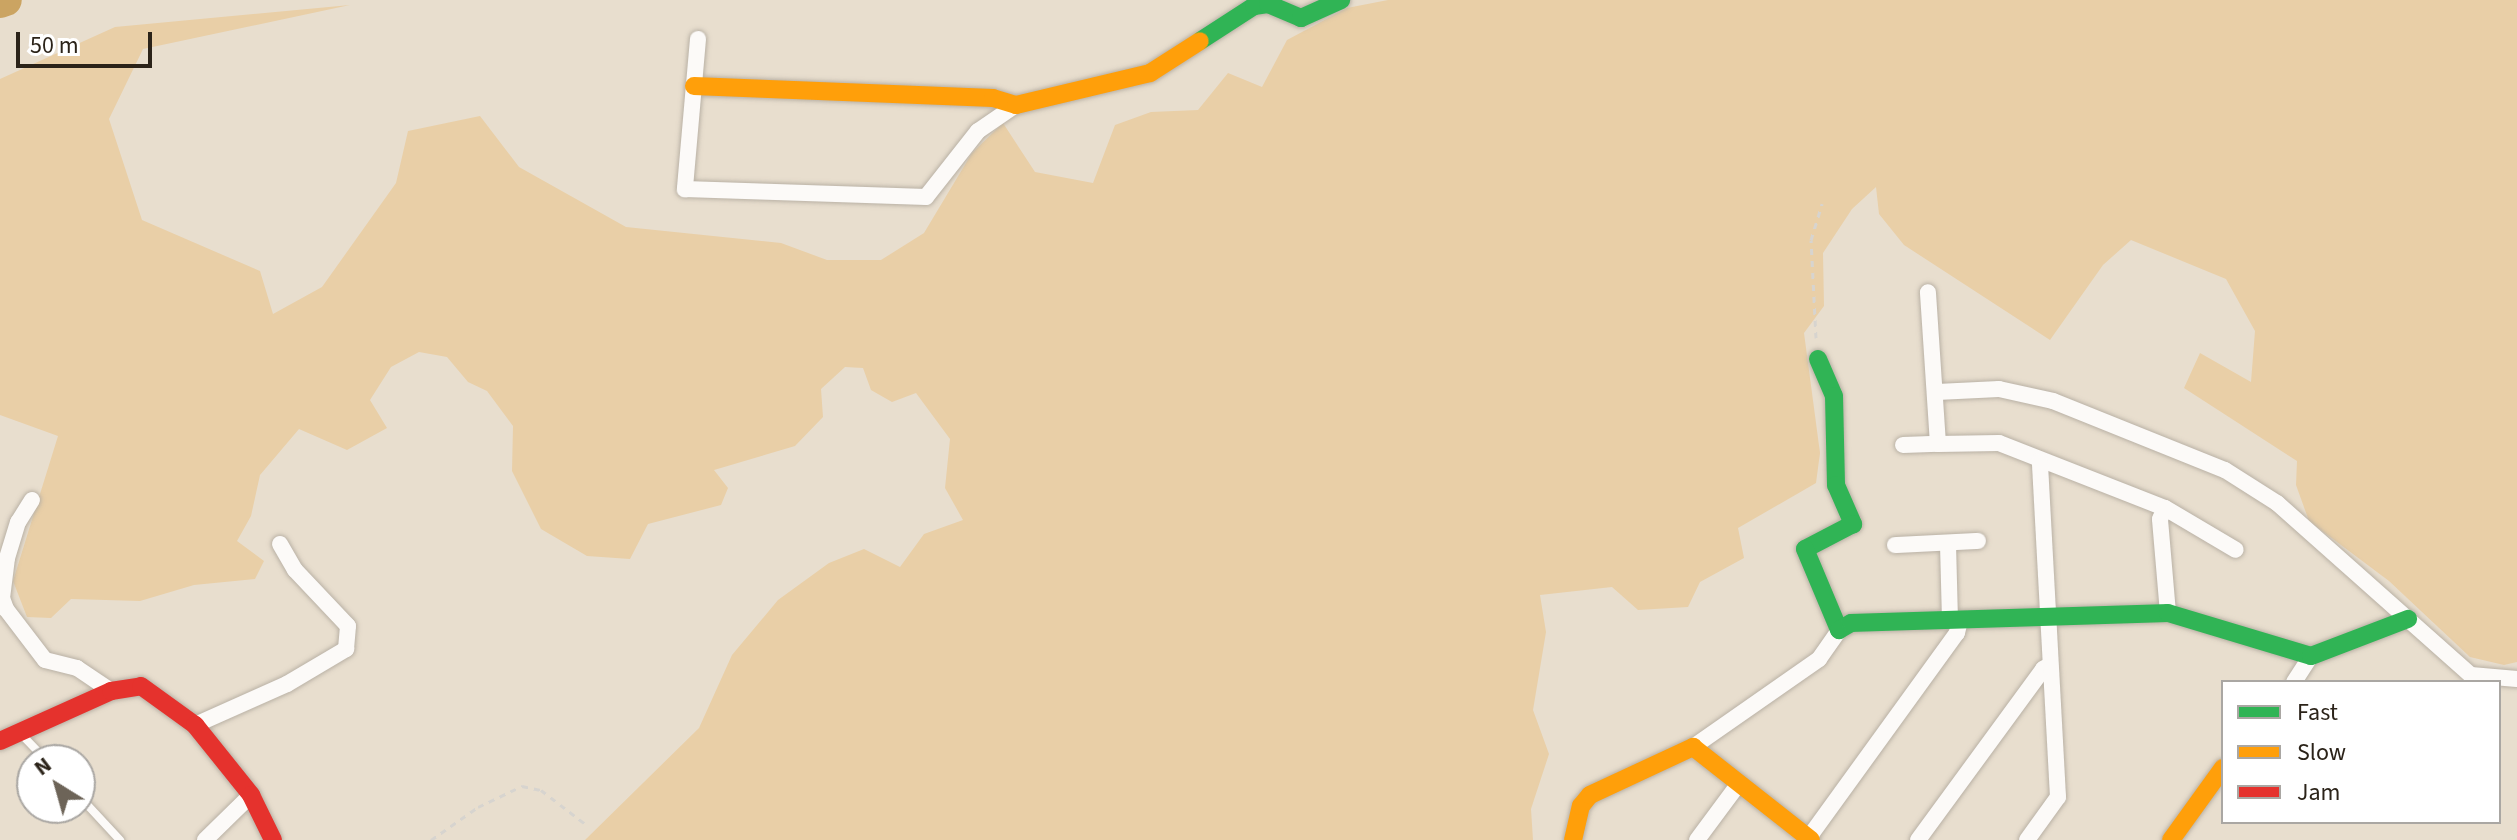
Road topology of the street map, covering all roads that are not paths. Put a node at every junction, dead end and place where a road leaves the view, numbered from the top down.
1 (1341, 0) edge
2 (698, 39) dead end
3 (694, 86) junction
4 (1016, 105) junction
5 (1928, 292) dead end
6 (1818, 359) road end
7 (1937, 392) junction
8 (1938, 444) junction
9 (1903, 445) dead end
10 (2040, 461) junction
11 (32, 500) dead end
12 (2165, 508) junction
13 (1978, 541) dead end
14 (280, 544) dead end
15 (1948, 544) junction
16 (1895, 545) dead end
17 (2236, 550) dead end
18 (3, 611) edge
19 (2168, 613) junction
20 (2408, 619) junction
21 (1955, 620) junction
22 (2048, 620) junction
23 (1839, 630) junction
24 (2311, 656) junction
25 (2050, 665) junction
26 (2517, 679) edge
27 (2295, 680) edge
28 (111, 691) junction
29 (195, 725) junction
30 (22, 735) junction
31 (0, 741) edge
32 (31, 744) edge
33 (1693, 747) junction
34 (2221, 771) edge
35 (1737, 786) junction
36 (251, 795) junction
37 (96, 814) edge
38 (1808, 839) edge
39 (120, 840) edge
40 (205, 840) edge
41 (273, 840) edge
42 (1573, 840) edge
43 (1697, 840) edge
44 (1918, 840) edge
45 (2027, 840) edge
46 (2171, 840) edge

1 - 4 street
2 - 3 street
3 - 4 street
3 - 4 street
5 - 7 street
6 - 23 street
7 - 8 street
7 - 20 street
8 - 9 street
8 - 10 street
10 - 12 street
10 - 22 street
11 - 18 street
12 - 17 street
12 - 19 street
13 - 15 street
14 - 29 street
15 - 16 street
15 - 21 street
18 - 28 street
19 - 22 street
19 - 24 street
20 - 24 street
20 - 26 street
21 - 22 street
21 - 23 street
21 - 38 street
22 - 25 street
23 - 33 street
24 - 27 street
25 - 44 street
25 - 45 street
28 - 29 street
28 - 30 street
29 - 36 street
30 - 31 street
30 - 32 lane
33 - 35 street
33 - 42 street
34 - 46 street
35 - 38 street
35 - 43 street
36 - 40 street
36 - 41 street
37 - 39 lane

